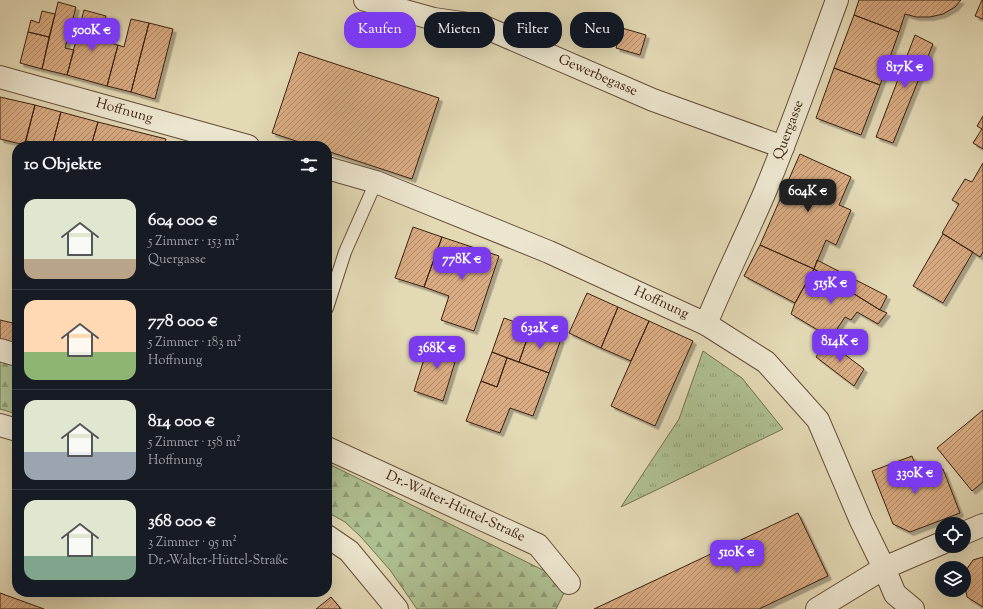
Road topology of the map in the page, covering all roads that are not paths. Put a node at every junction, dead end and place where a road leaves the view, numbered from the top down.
1 (365, 0) edge
2 (837, 0) edge
3 (0, 77) edge
4 (230, 141) edge
5 (782, 147) junction
6 (332, 169) edge
7 (376, 182) junction
8 (332, 292) edge
9 (706, 324) junction
10 (0, 350) edge
11 (12, 354) edge
12 (0, 425) edge
13 (12, 429) edge
14 (332, 450) edge
15 (983, 525) edge
16 (971, 530) edge
17 (332, 539) edge
18 (935, 546) edge
19 (884, 568) junction
20 (569, 583) dead end
21 (397, 609) edge
22 (817, 609) edge
23 (913, 609) edge

1 - 5 street, Gewerbegasse
2 - 5 street, Quergasse
3 - 4 street, Hoffnung
5 - 9 street, Quergasse
6 - 7 street, Hoffnung
7 - 8 lane
7 - 9 street, Hoffnung
9 - 19 street, Hoffnung
10 - 11 street
12 - 13 street
14 - 20 street, Dr.-Walter-Hüttel-Straße
15 - 16 street
17 - 21 street
18 - 19 street
19 - 22 street
19 - 23 street, Hoffnung

